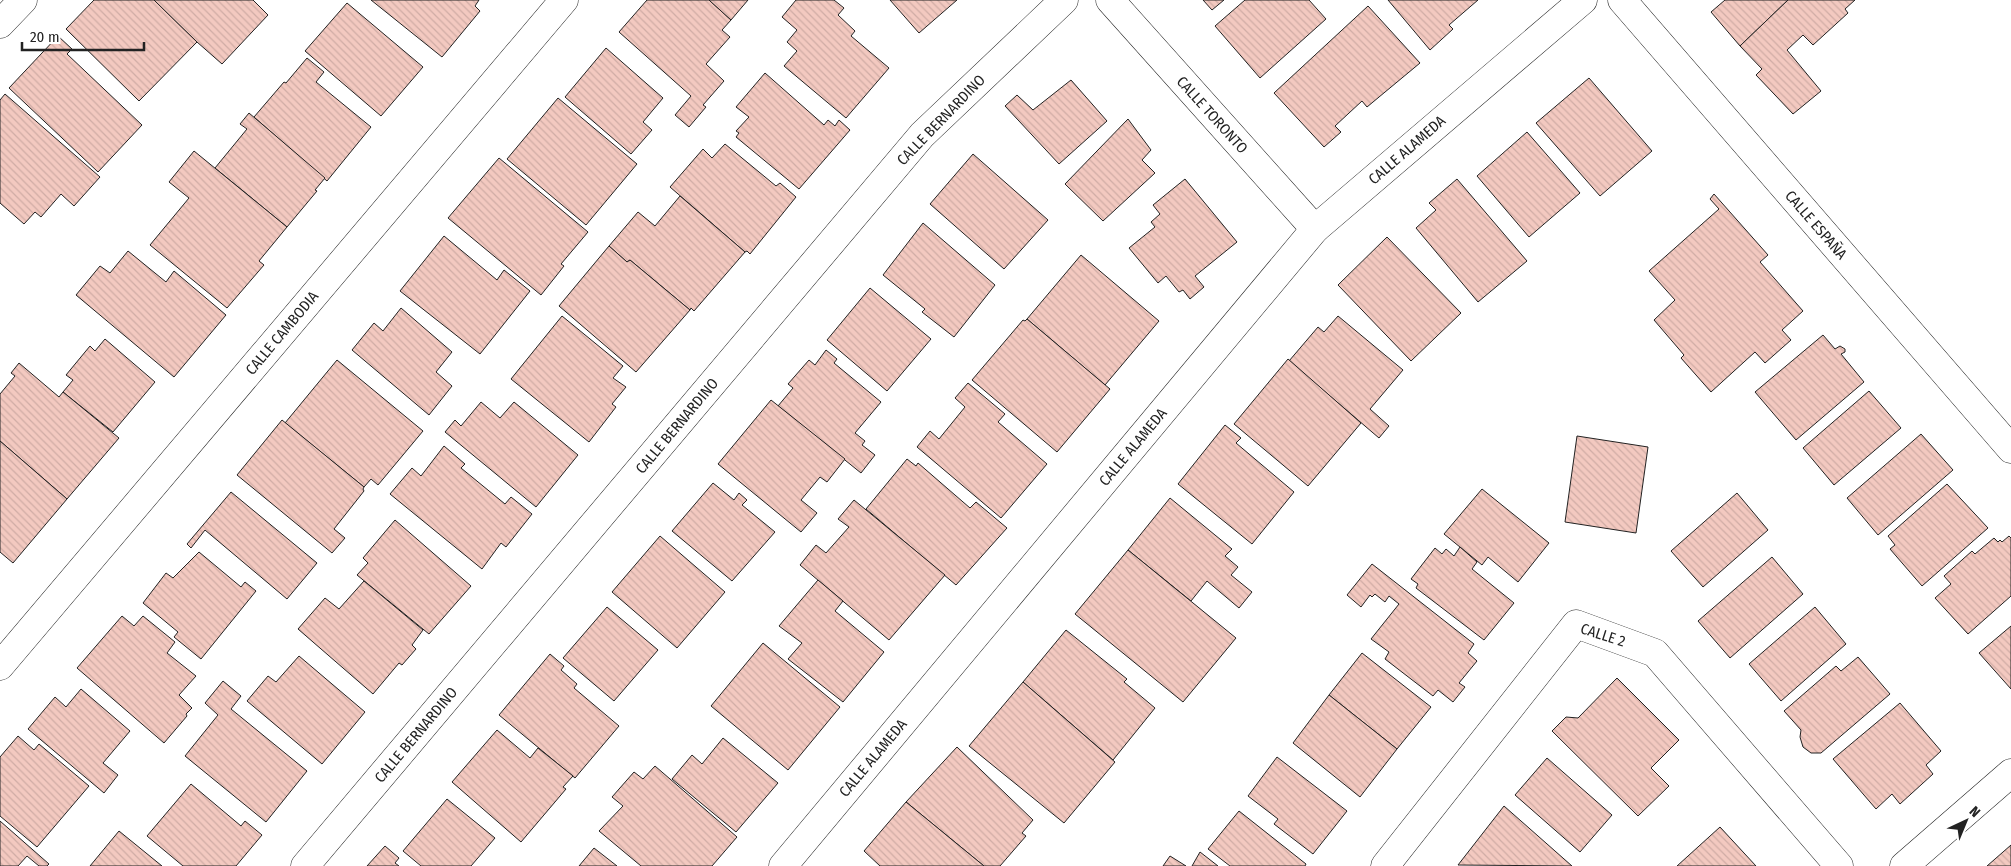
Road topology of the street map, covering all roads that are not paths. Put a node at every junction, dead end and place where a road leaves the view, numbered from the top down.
1 (23, 0) edge
2 (564, 0) edge
3 (1064, 0) edge
4 (1110, 0) edge
5 (1583, 0) edge
6 (1622, 0) edge
7 (0, 24) edge
8 (1315, 229) junction
9 (2011, 449) edge
10 (0, 666) edge
11 (2011, 773) edge
12 (305, 866) edge
13 (783, 866) edge
14 (1385, 866) edge
15 (1839, 866) edge
16 (1904, 866) edge

1 - 7 street
2 - 10 street, CALLE CAMBODIA
3 - 12 street, CALLE BERNARDINO
4 - 8 street, CALLE TORONTO
5 - 8 street, CALLE ALAMEDA
6 - 9 street, CALLE ESPAÑA
8 - 13 street, CALLE ALAMEDA
11 - 16 street
14 - 15 street, CALLE 2

